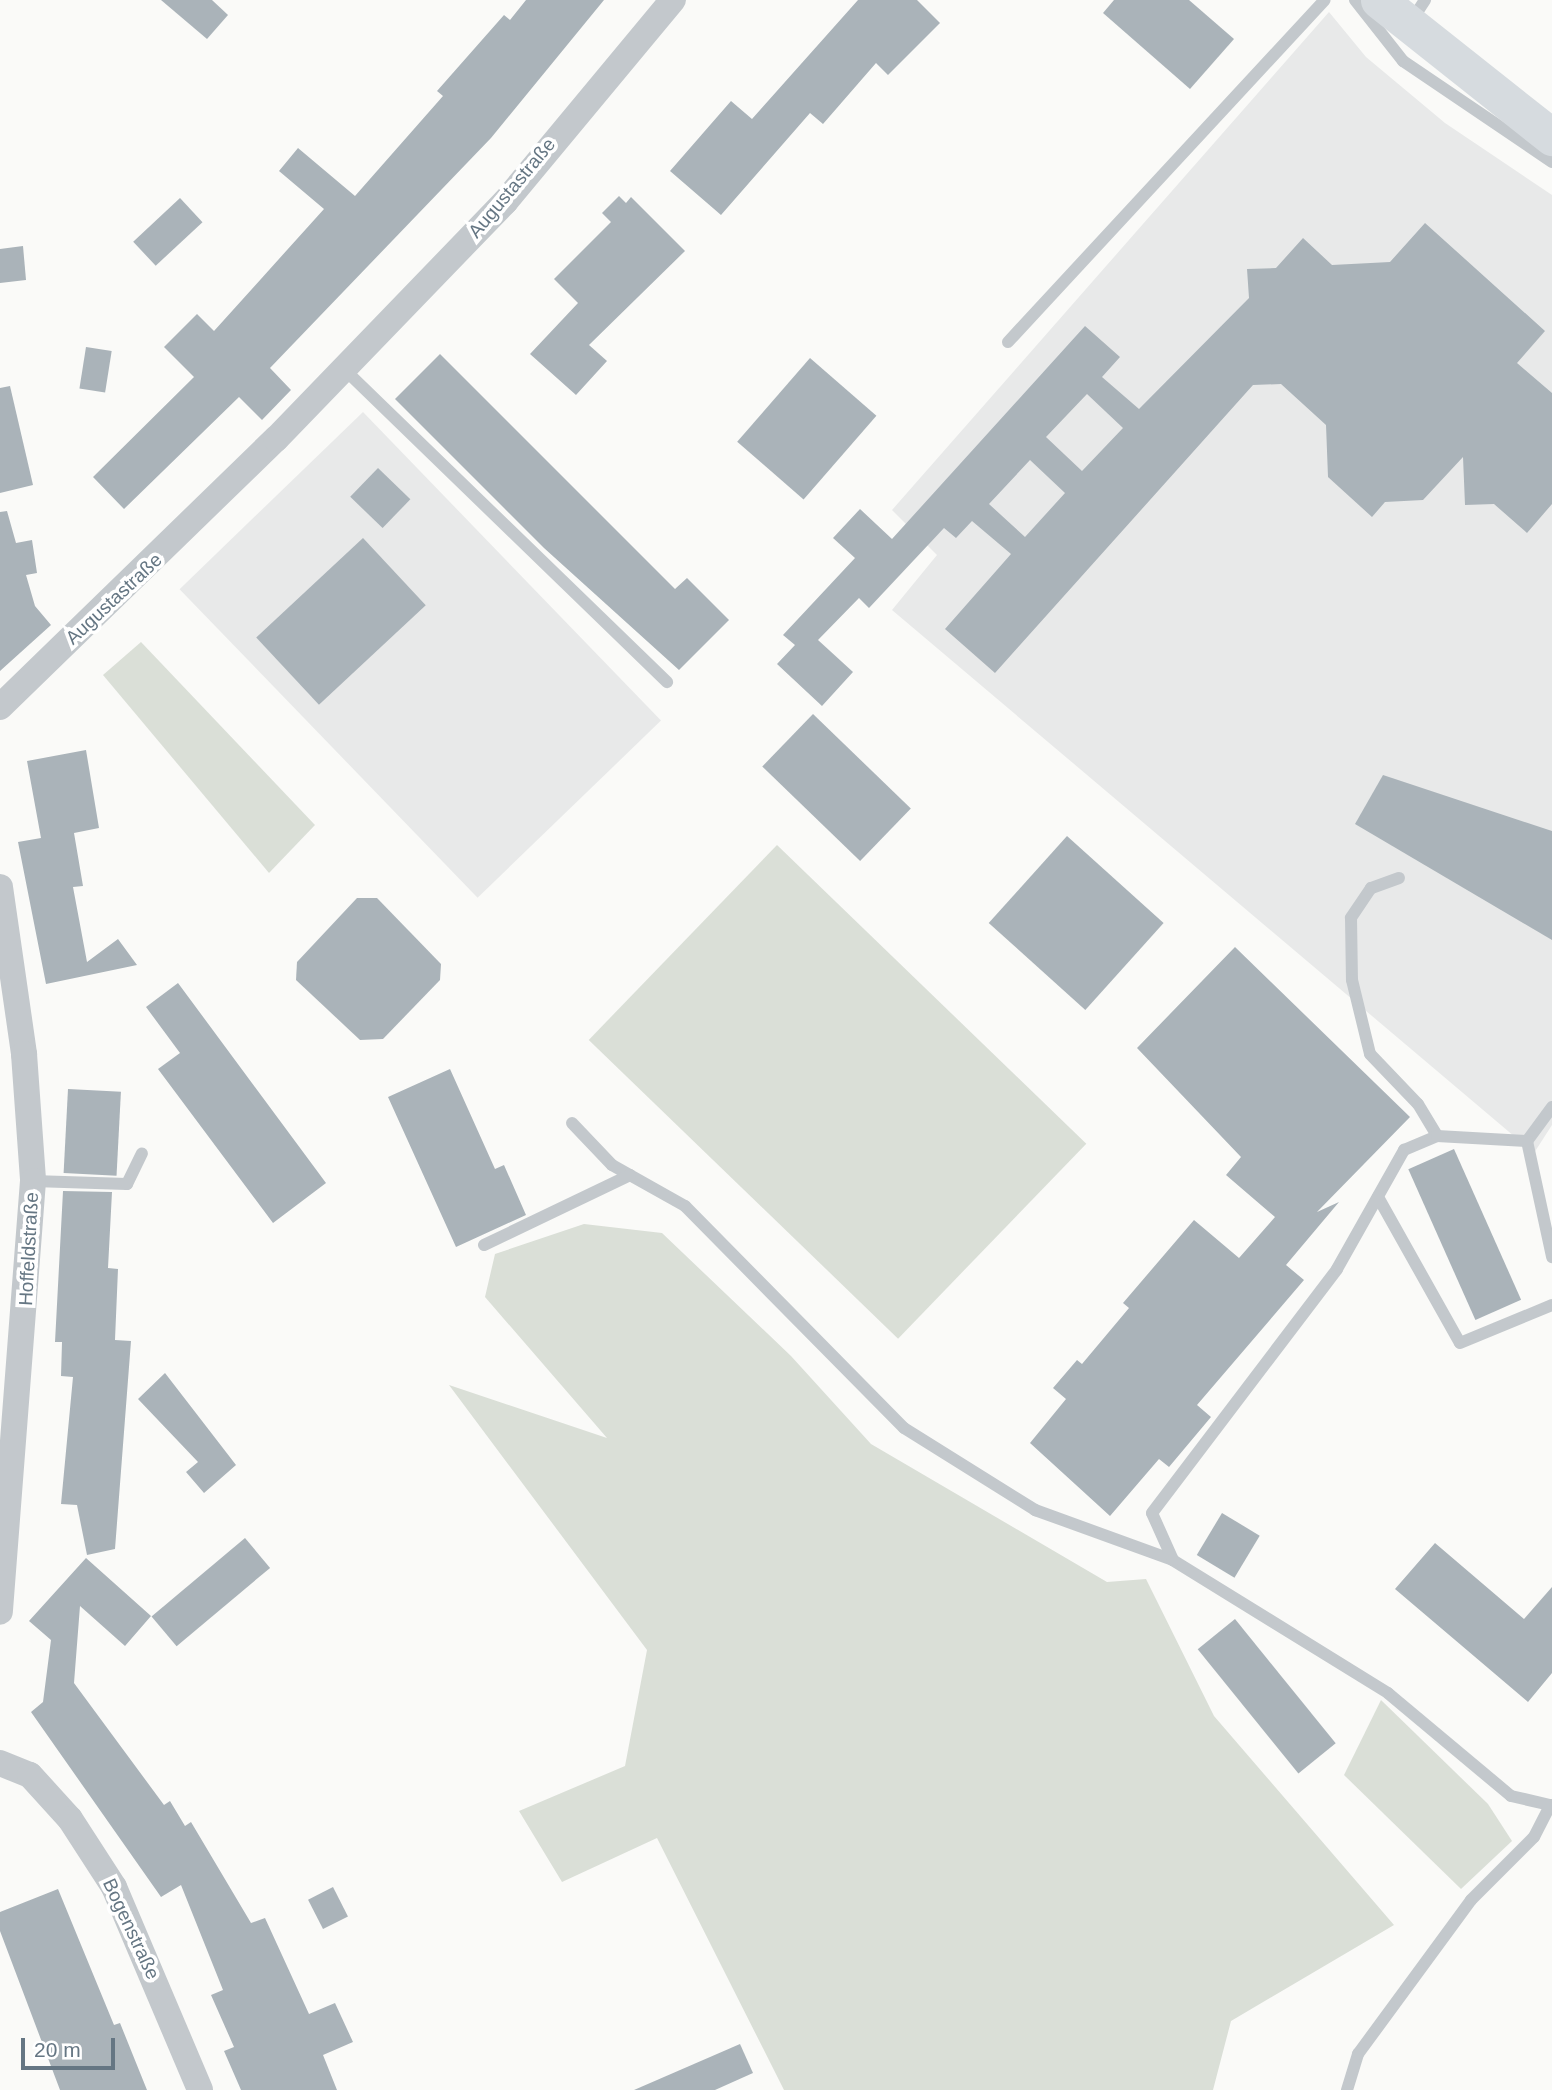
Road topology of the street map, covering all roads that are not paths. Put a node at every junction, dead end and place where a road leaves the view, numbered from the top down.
1 (673, 0) edge
2 (1325, 0) edge
3 (1356, 0) edge
4 (1379, 0) edge
5 (1419, 10) edge
6 (1552, 137) edge
7 (1552, 162) edge
8 (1008, 342) dead end
9 (344, 369) junction
10 (667, 682) dead end
11 (0, 707) edge
12 (1399, 878) dead end
13 (0, 887) edge
14 (1552, 1107) edge
15 (572, 1123) dead end
16 (1437, 1136) junction
17 (1527, 1141) junction
18 (142, 1153) dead end
19 (630, 1175) junction
20 (33, 1181) junction
21 (1378, 1197) junction
22 (484, 1245) dead end
23 (1552, 1257) edge
24 (1552, 1306) edge
25 (1173, 1560) junction
26 (0, 1612) edge
27 (0, 1763) edge
28 (1551, 1805) edge
29 (200, 2090) edge
30 (1347, 2090) edge

1 - 9 street, Augustastraße
2 - 8 lane
3 - 7 lane
4 - 5 street
5 - 6 street
9 - 10 lane
9 - 11 street, Augustastraße
12 - 16 lane
13 - 20 street, Hoffeldstraße
14 - 17 lane
15 - 19 lane
16 - 17 lane
16 - 21 lane
17 - 23 lane
18 - 20 lane
19 - 22 lane
19 - 25 lane
20 - 26 street, Hoffeldstraße
21 - 24 lane
21 - 25 lane
25 - 28 lane
27 - 29 street, Bogenstraße
28 - 30 lane

